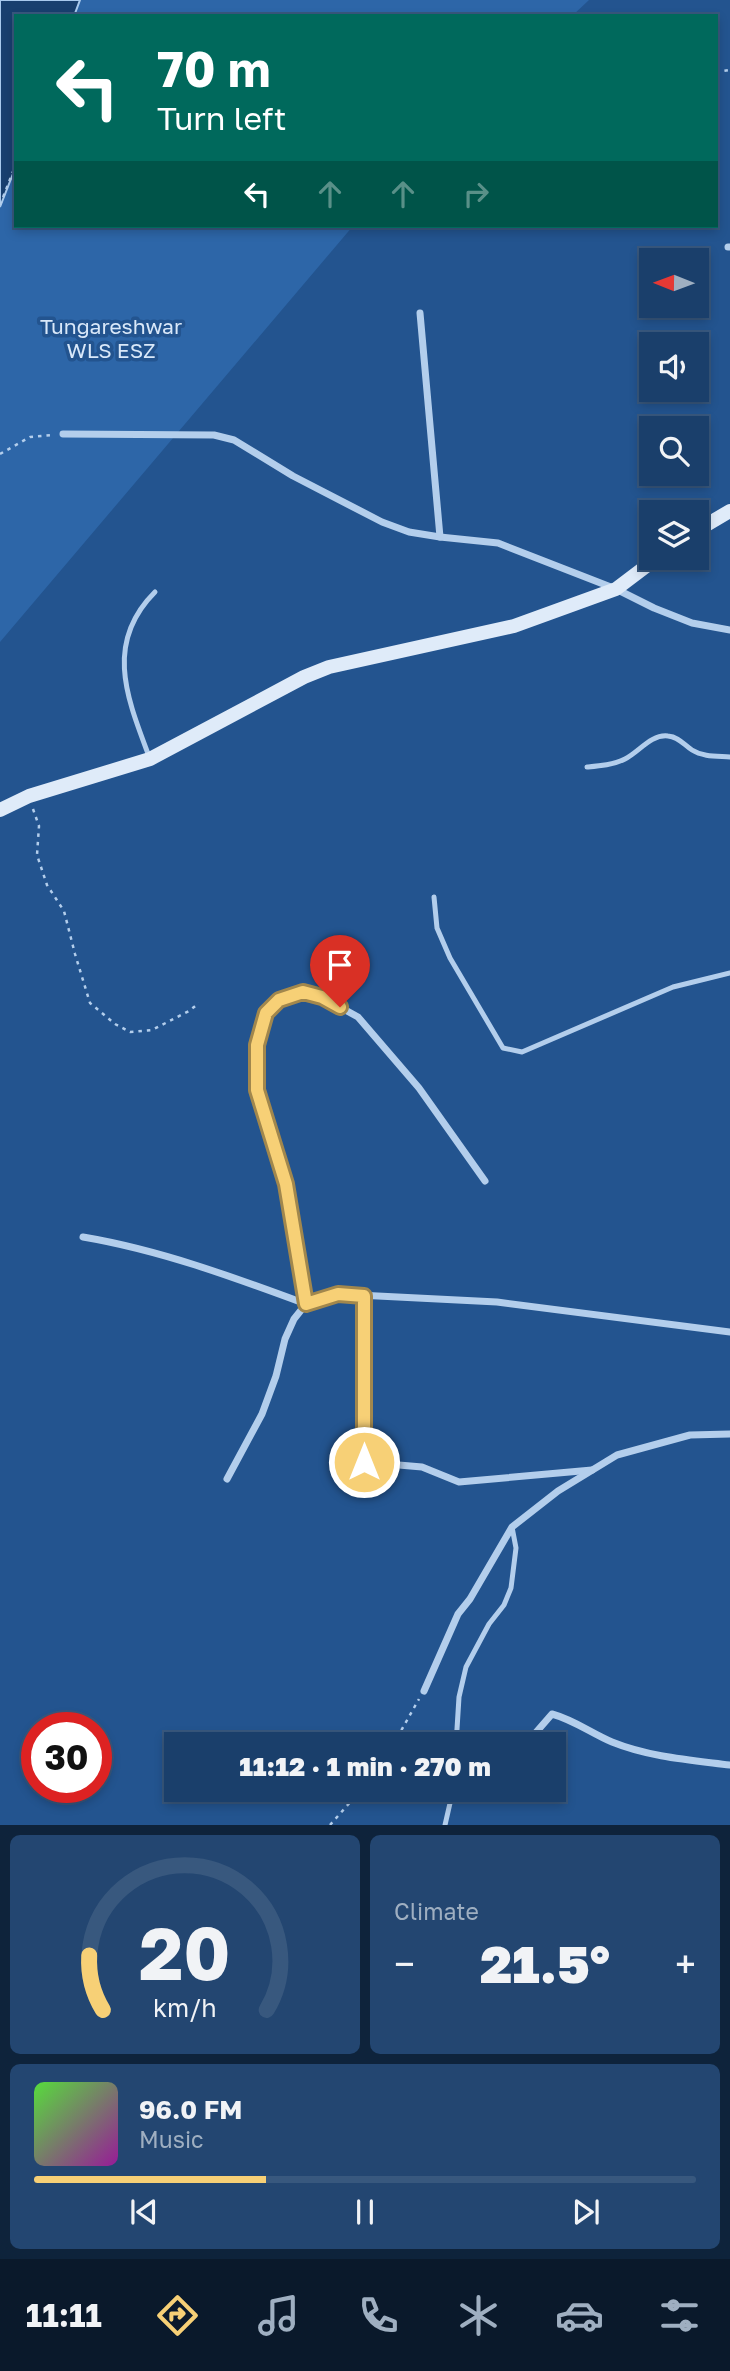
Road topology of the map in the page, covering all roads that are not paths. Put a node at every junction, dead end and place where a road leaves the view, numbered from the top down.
1 (420, 313) dead end
2 (63, 434) road end
3 (730, 511) edge
4 (709, 523) edge
5 (440, 537) junction
6 (641, 570) edge
7 (616, 589) junction
8 (155, 592) dead end
9 (730, 630) edge
10 (730, 757) edge
11 (150, 759) junction
12 (587, 767) dead end
13 (0, 810) edge
14 (435, 897) dead end
15 (730, 973) edge
16 (485, 1181) dead end
17 (83, 1237) dead end
18 (364, 1296) junction
19 (306, 1304) junction
20 (730, 1332) edge
21 (730, 1434) edge
22 (594, 1469) junction
23 (227, 1479) dead end
24 (512, 1527) junction
25 (424, 1690) road end
26 (457, 1732) edge
27 (536, 1732) edge
28 (730, 1765) edge
29 (450, 1802) edge
30 (445, 1825) edge

1 - 5 street
2 - 5 street
3 - 4 street
5 - 7 street
6 - 7 street
7 - 9 street
7 - 11 street
8 - 11 lane
10 - 12 lane
11 - 13 street
14 - 15 lane
16 - 19 street
17 - 19 street
18 - 19 street
18 - 20 street
18 - 22 street
19 - 23 street
21 - 22 street
22 - 24 street
24 - 25 street
24 - 26 lane
27 - 28 street
29 - 30 lane

